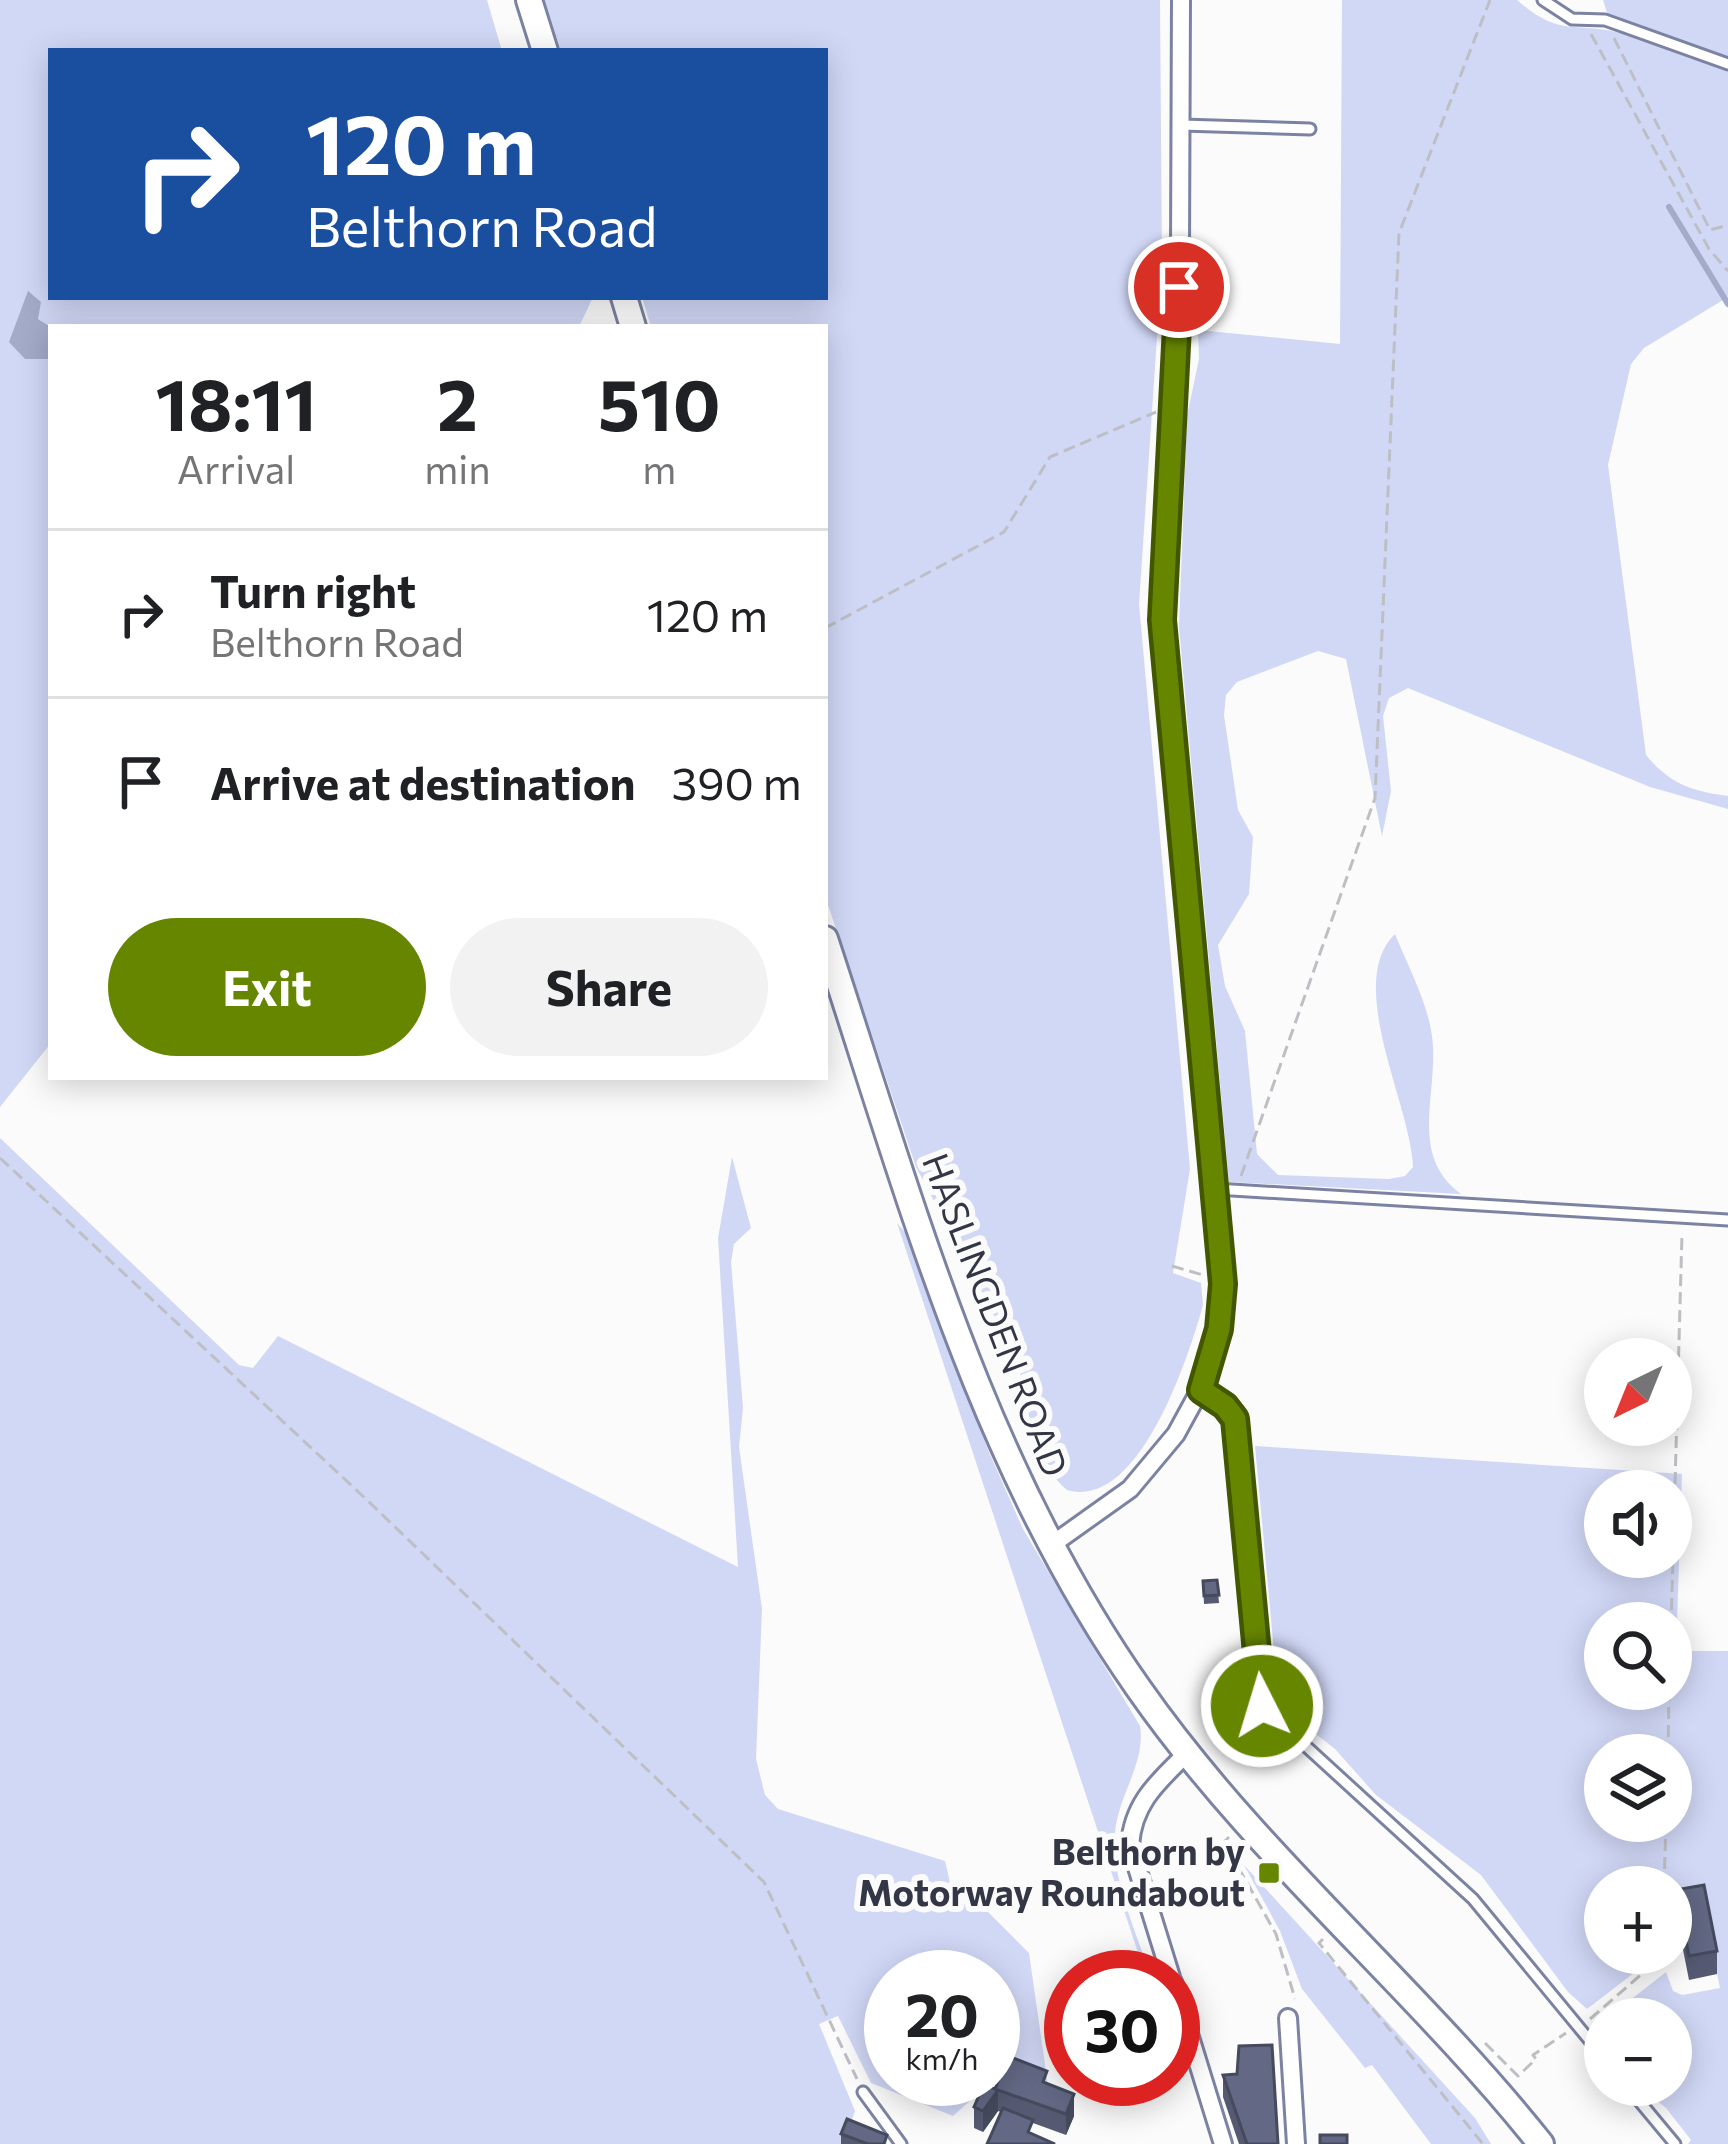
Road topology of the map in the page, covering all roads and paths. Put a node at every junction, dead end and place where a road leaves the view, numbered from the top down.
1 (529, 0) edge
2 (1181, 0) edge
3 (1490, 0) edge
4 (1544, 0) edge
5 (1590, 17) junction
6 (1605, 20) junction
7 (544, 48) edge
8 (1728, 64) edge
9 (1181, 125) junction
10 (1310, 129) dead end
11 (1728, 225) edge
12 (1728, 271) edge
13 (1173, 404) junction
14 (828, 626) edge
15 (828, 947) edge
16 (0, 1158) edge
17 (1216, 1189) junction
18 (1237, 1189) junction
19 (1682, 1218) junction
20 (1728, 1220) edge
21 (1172, 1266) dead end
22 (1223, 1279) junction
23 (1022, 1335) dead end
24 (968, 1365) junction
25 (1201, 1390) junction
26 (1050, 1546) junction
27 (1672, 1602) edge
28 (1262, 1706) joint
29 (1187, 1753) junction
30 (1248, 1822) junction
31 (1341, 1924) junction
32 (1163, 1950) edge
33 (1641, 1974) edge
34 (1288, 2018) joint
35 (1579, 2027) junction
36 (1584, 2033) edge
37 (1558, 2036) dead end
38 (1200, 2070) edge
39 (1517, 2076) dead end
40 (863, 2092) joint
41 (1643, 2106) edge
42 (901, 2144) edge
43 (1223, 2144) edge
44 (1296, 2144) edge
45 (1483, 2144) edge
46 (1541, 2144) edge
47 (1675, 2144) edge

1 - 7 main road
2 - 9 street
3 - 18 path
4 - 5 lane
5 - 6 lane
5 - 12 path
6 - 8 lane
6 - 11 path
9 - 10 lane
9 - 13 street
13 - 14 path
13 - 17 street
15 - 24 main road, HASLINGDEN ROAD
16 - 40 path
17 - 18 lane
17 - 22 street
18 - 19 lane
19 - 20 lane
19 - 27 path
21 - 22 path
22 - 25 street
23 - 24 path
24 - 26 main road, HASLINGDEN ROAD
25 - 26 street
25 - 28 street
26 - 29 main road, HASLINGDEN ROAD
28 - 35 lane
29 - 30 main road, HASLINGDEN ROAD
29 - 32 street
30 - 31 main road, HASLINGDEN ROAD
30 - 34 path
31 - 45 path
31 - 46 main road, HASLINGDEN ROAD
33 - 35 path
34 - 44 street
35 - 36 lane
37 - 39 path
38 - 43 street
40 - 42 lane
41 - 47 lane

